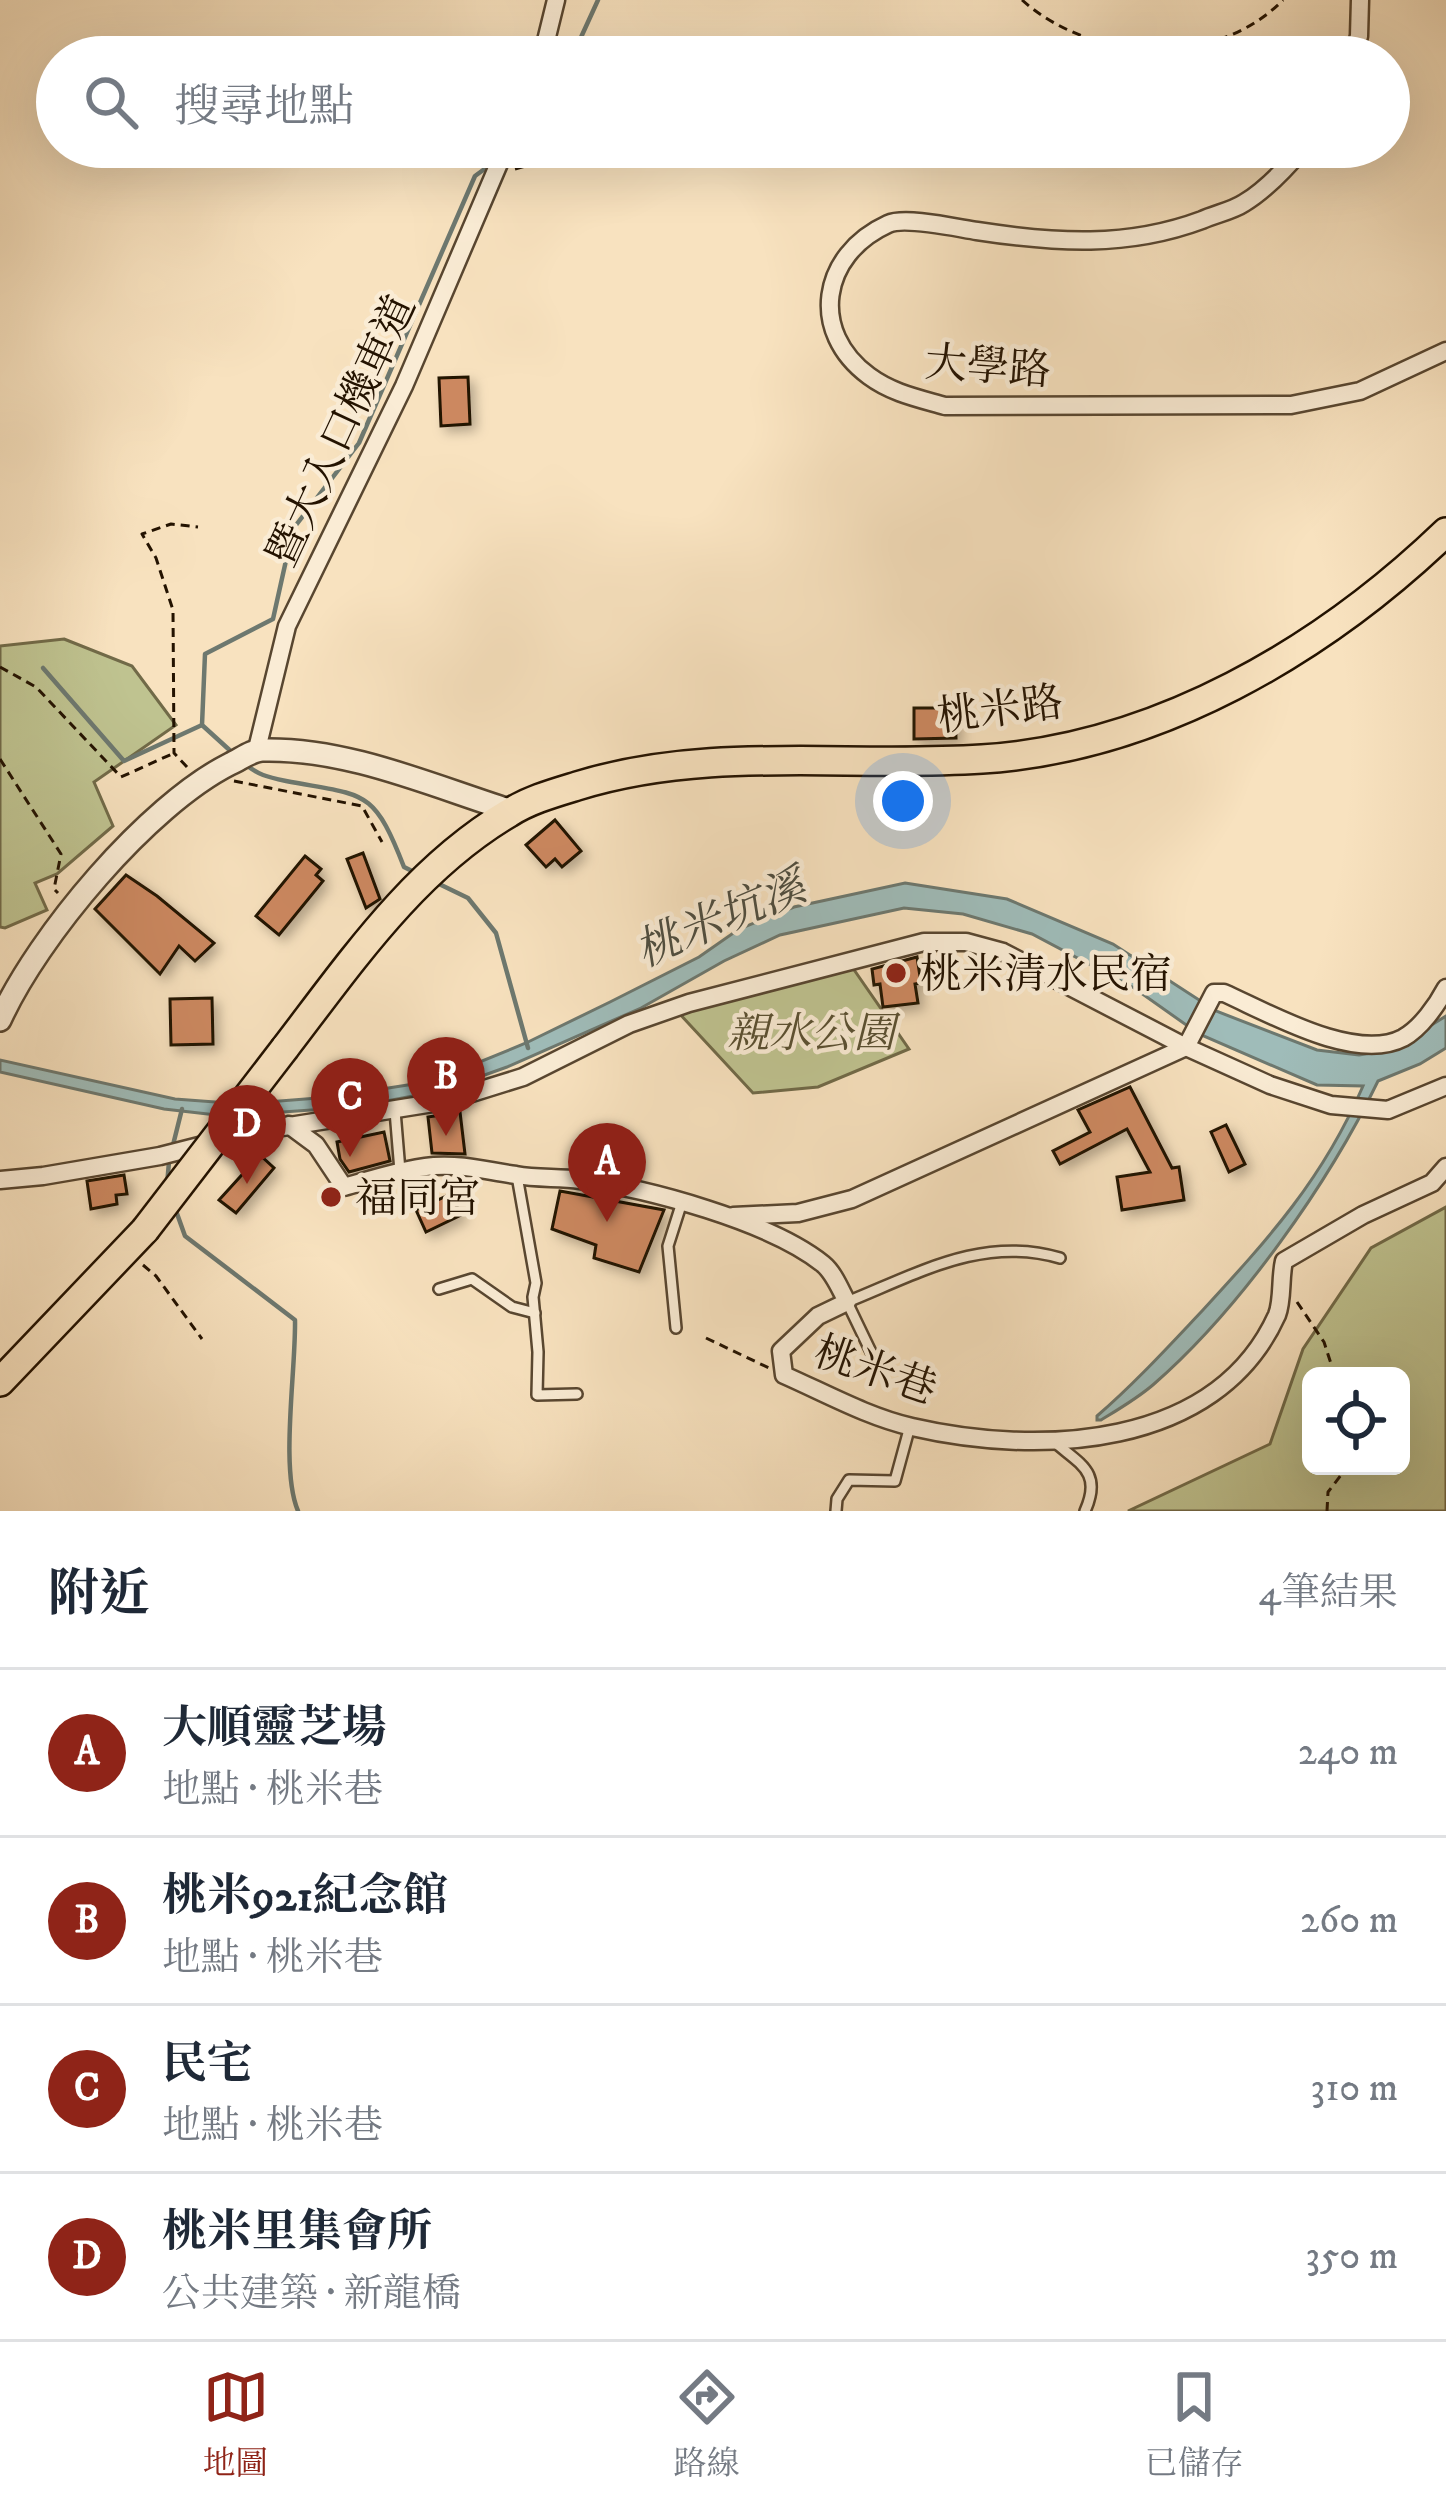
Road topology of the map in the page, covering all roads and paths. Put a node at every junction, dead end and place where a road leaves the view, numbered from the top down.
1 (556, 0) edge
2 (1022, 0) edge
3 (1283, 0) edge
4 (1360, 0) edge
5 (547, 36) edge
6 (1082, 36) edge
7 (1222, 36) edge
8 (1359, 36) edge
9 (498, 168) edge
10 (515, 168) edge
11 (1282, 168) edge
12 (496, 173) junction
13 (1446, 351) edge
14 (198, 527) dead end
15 (1446, 532) edge
16 (0, 667) edge
17 (257, 749) junction
18 (174, 753) junction
19 (0, 759) edge
20 (206, 777) junction
21 (512, 811) junction
22 (382, 842) dead end
23 (73, 909) junction
24 (1446, 988) edge
25 (0, 1020) edge
26 (1188, 1042) junction
27 (1446, 1086) edge
28 (395, 1111) junction
29 (289, 1125) junction
30 (1446, 1167) edge
31 (400, 1173) junction
32 (517, 1176) junction
33 (0, 1180) edge
34 (682, 1202) junction
35 (724, 1216) junction
36 (135, 1240) junction
37 (1060, 1258) dead end
38 (1279, 1284) junction
39 (439, 1288) dead end
40 (847, 1302) junction
41 (535, 1313) junction
42 (676, 1328) dead end
43 (706, 1338) dead end
44 (202, 1339) dead end
45 (872, 1354) dead end
46 (1332, 1367) edge
47 (784, 1375) junction
48 (0, 1382) edge
49 (577, 1394) dead end
50 (910, 1426) junction
51 (1052, 1440) junction
52 (1341, 1475) edge
53 (836, 1511) edge
54 (1085, 1511) edge
55 (1327, 1511) edge

1 - 5 street
2 - 6 path
3 - 7 path
4 - 8 street
9 - 12 street, 暨大入口機車道
10 - 12 path
11 - 13 street, 大學路
12 - 17 street, 暨大入口機車道
14 - 18 path
15 - 21 main road, 桃米路
16 - 18 path
17 - 20 street
17 - 21 street
18 - 20 path
19 - 23 path
20 - 22 path
20 - 23 street
21 - 36 main road, 桃米路, bridge
23 - 25 street
24 - 26 street
26 - 27 street
26 - 28 street
26 - 35 street
28 - 29 street
28 - 31 lane
29 - 31 street, 桃米巷
29 - 33 street
30 - 38 street, 桃米巷
31 - 32 street, 桃米巷
32 - 34 street, 桃米巷
32 - 41 lane
34 - 35 street, 桃米巷
34 - 42 lane
35 - 40 street, 桃米巷
36 - 44 path
36 - 48 main road
37 - 40 lane
38 - 46 path
38 - 51 street, 桃米巷
39 - 41 lane
40 - 45 lane
40 - 47 street, 桃米巷
41 - 49 lane
43 - 47 path
47 - 50 street, 桃米巷
50 - 51 street, 桃米巷
50 - 53 lane
51 - 54 lane
52 - 55 path

